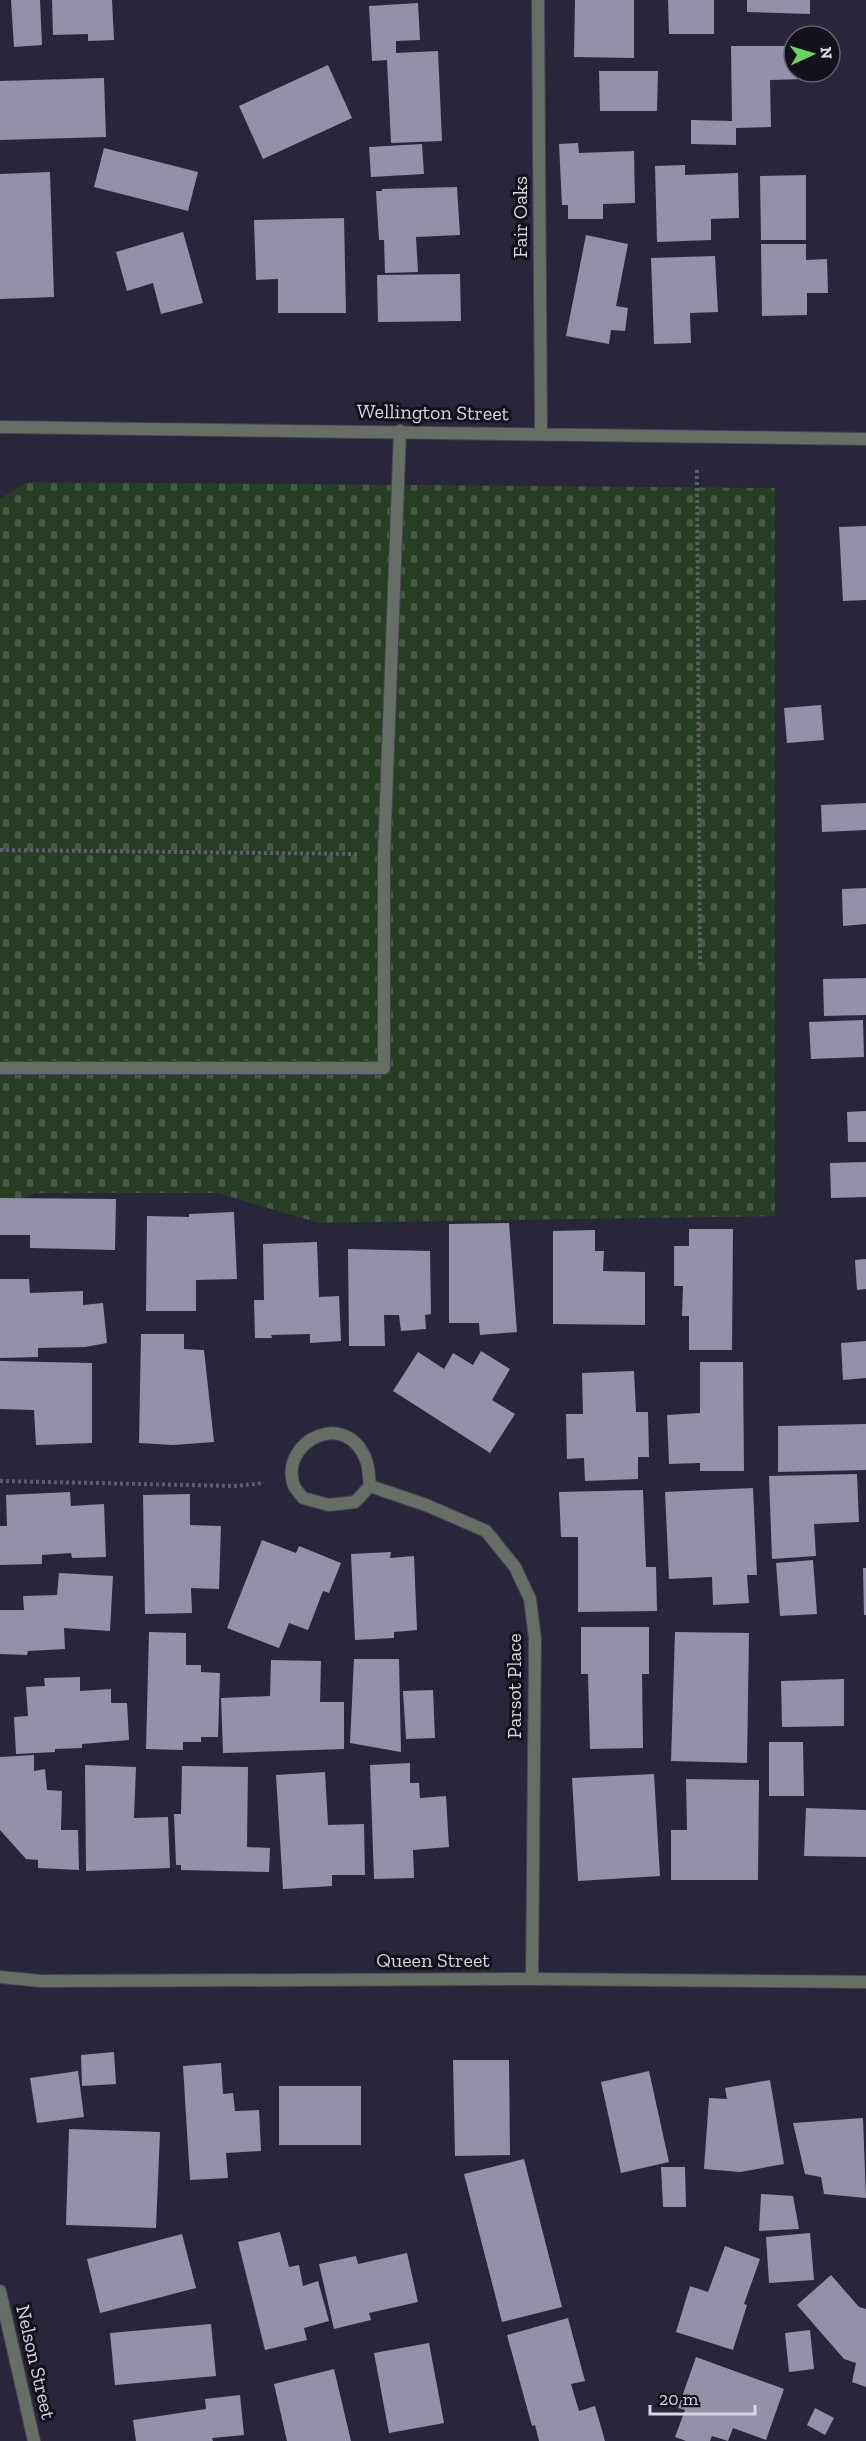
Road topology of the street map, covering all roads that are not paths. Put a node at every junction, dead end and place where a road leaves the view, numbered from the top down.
1 (538, 0) edge
2 (0, 427) edge
3 (400, 431) junction
4 (541, 433) junction
5 (866, 439) edge
6 (0, 1068) edge
7 (370, 1486) junction
8 (0, 1977) edge
9 (532, 1979) junction
10 (866, 1982) edge
11 (0, 2291) edge
12 (34, 2441) edge

1 - 4 street, Fair Oaks
2 - 3 street, Wellington Street
3 - 4 street, Wellington Street
3 - 6 street
4 - 5 street, Wellington Street
7 - 7 street
7 - 9 street, Parsot Place
8 - 9 street, Queen Street
9 - 10 street, Queen Street
11 - 12 street, Nelson Street

